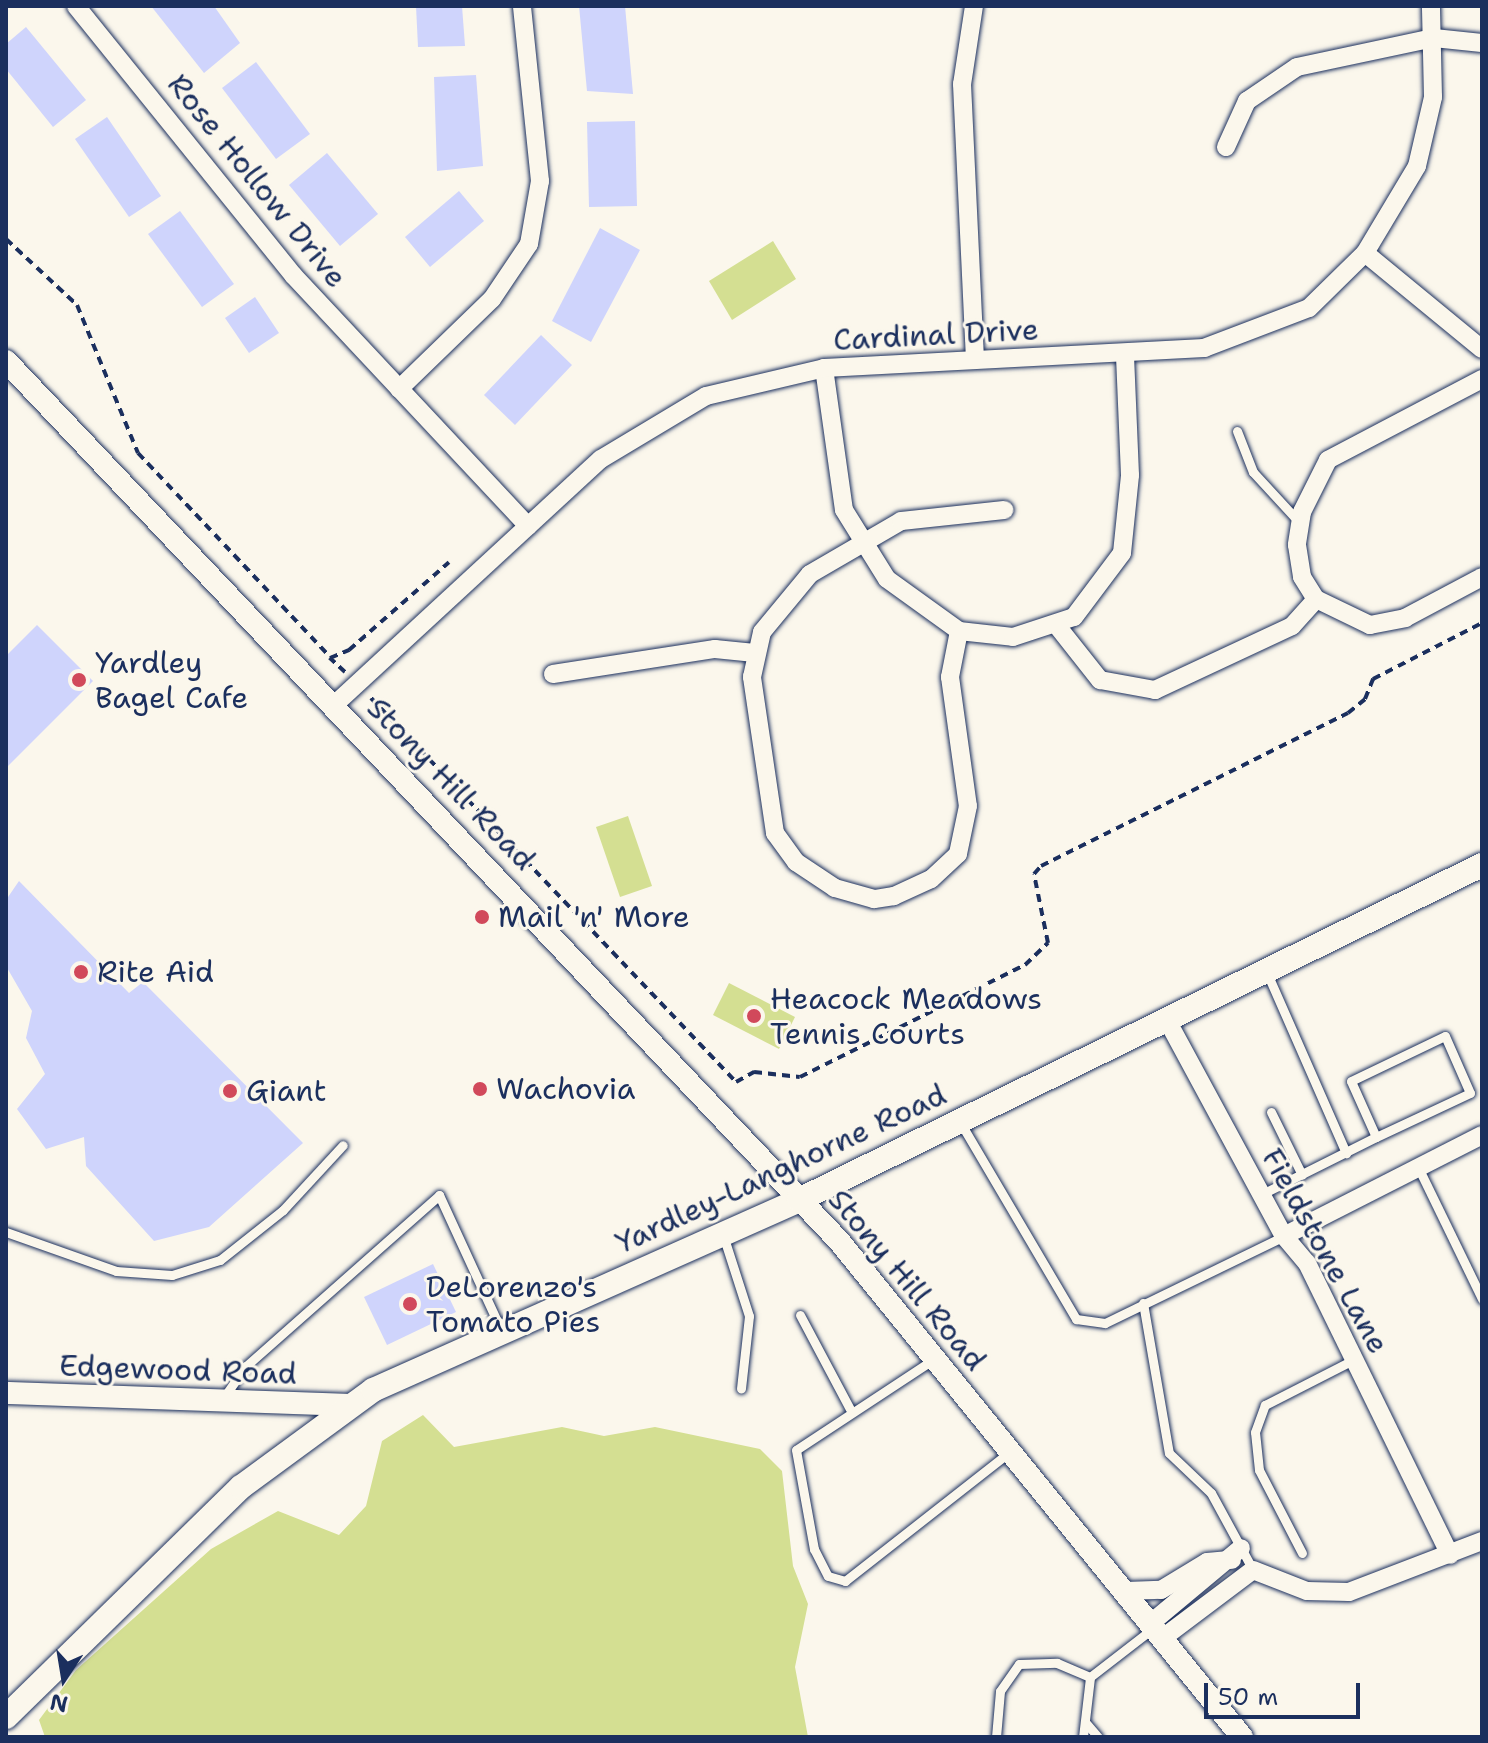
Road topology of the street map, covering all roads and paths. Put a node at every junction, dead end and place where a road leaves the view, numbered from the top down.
1 (76, 6) edge
2 (522, 6) edge
3 (974, 6) edge
4 (1431, 6) edge
5 (1434, 38) junction
6 (1482, 43) edge
7 (1226, 147) dead end
8 (6, 239) edge
9 (1365, 253) junction
10 (1482, 349) edge
11 (1125, 354) junction
12 (975, 360) junction
13 (6, 361) edge
14 (824, 368) junction
15 (1482, 379) edge
16 (399, 389) junction
17 (1237, 431) dead end
18 (1004, 510) dead end
19 (1299, 522) junction
20 (528, 526) junction
21 (861, 543) junction
22 (449, 562) dead end
23 (1482, 577) edge
24 (1316, 599) junction
25 (1482, 623) edge
26 (1058, 627) junction
27 (959, 631) junction
28 (755, 653) junction
29 (330, 658) junction
30 (553, 674) dead end
31 (357, 684) junction
32 (333, 706) junction
33 (1482, 865) edge
34 (1266, 971) junction
35 (1167, 1020) junction
36 (1271, 1112) dead end
37 (960, 1122) junction
38 (1482, 1135) edge
39 (1376, 1137) junction
40 (343, 1145) dead end
41 (1346, 1153) junction
42 (1417, 1165) junction
43 (1302, 1175) junction
44 (1262, 1194) junction
45 (799, 1200) junction
46 (6, 1232) edge
47 (723, 1235) junction
48 (1284, 1236) junction
49 (1482, 1299) edge
50 (1143, 1303) junction
51 (800, 1315) dead end
52 (501, 1331) junction
53 (936, 1357) junction
54 (1355, 1359) junction
55 (741, 1389) dead end
56 (6, 1393) edge
57 (223, 1400) junction
58 (347, 1405) junction
59 (850, 1409) junction
60 (1008, 1453) junction
61 (1482, 1541) edge
62 (1302, 1553) dead end
63 (1237, 1554) junction
64 (1450, 1555) junction
65 (1253, 1570) junction
66 (1126, 1591) junction
67 (1157, 1629) junction
68 (1090, 1677) junction
69 (6, 1717) edge
70 (1085, 1722) junction
71 (996, 1737) edge
72 (1083, 1737) edge
73 (1098, 1737) edge
74 (1242, 1737) edge

1 - 16 street, Rose Hollow Drive
2 - 16 street
3 - 12 street
4 - 5 street, Cardinal Drive
5 - 6 street
5 - 7 street
5 - 9 street, Cardinal Drive
8 - 29 path
9 - 10 street
9 - 11 street, Cardinal Drive
11 - 12 street, Cardinal Drive
11 - 26 street
12 - 14 street, Cardinal Drive
13 - 32 street, Stony Hill Road
14 - 20 street, Cardinal Drive
14 - 21 street
15 - 19 street
16 - 20 street, Rose Hollow Drive
17 - 19 lane
18 - 21 street
19 - 24 street
20 - 31 street, Cardinal Drive
21 - 27 street
21 - 28 street
22 - 29 path
23 - 24 street
24 - 26 street
25 - 31 path
26 - 27 street
27 - 28 street
28 - 30 street
29 - 31 path
31 - 32 street, Cardinal Drive
32 - 45 street, Stony Hill Road
33 - 34 main road, Yardley-Langhorne Road
34 - 35 main road, Yardley-Langhorne Road
34 - 41 lane
35 - 37 main road, Yardley-Langhorne Road
35 - 44 street, Fieldstone Lane
36 - 43 lane
37 - 45 main road, Yardley-Langhorne Road
37 - 50 lane
38 - 42 street
39 - 39 lane
39 - 41 lane
40 - 46 lane
41 - 43 lane
42 - 48 street
42 - 49 lane
43 - 44 lane
44 - 48 street, Fieldstone Lane
45 - 47 main road, Yardley-Langhorne Road
45 - 53 street, Stony Hill Road
47 - 52 main road, Yardley-Langhorne Road
47 - 55 lane
48 - 50 lane
48 - 54 street, Fieldstone Lane
50 - 63 lane
51 - 59 lane
52 - 57 lane
52 - 58 main road, Yardley-Langhorne Road
53 - 59 lane
53 - 60 street, Stony Hill Road
54 - 62 lane
54 - 64 street, Fieldstone Lane
56 - 57 street, Edgewood Road
57 - 58 street, Edgewood Road
58 - 69 main road, Yardley-Langhorne Road
59 - 60 lane
60 - 66 street, Stony Hill Road
61 - 64 street
63 - 65 lane
63 - 66 street
63 - 67 street
64 - 65 street
65 - 67 street
66 - 67 street, Stony Hill Road
67 - 68 lane
67 - 74 street, Stony Hill Road
68 - 70 lane
68 - 71 lane
70 - 72 lane
70 - 73 lane

